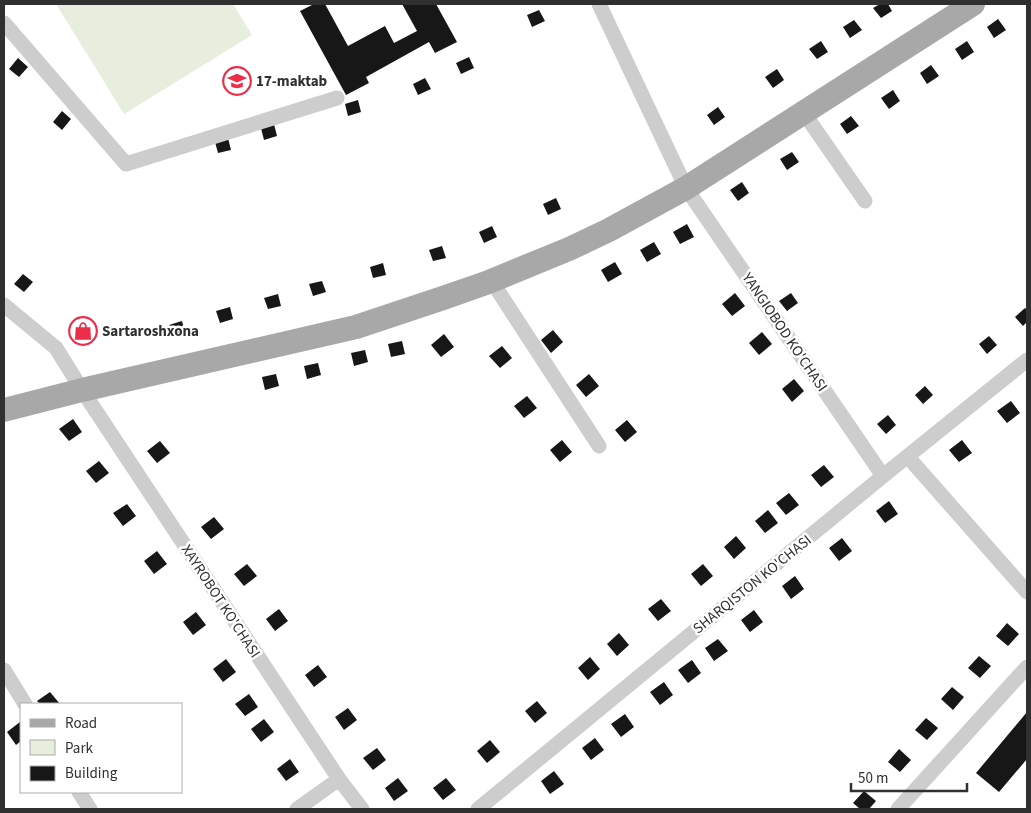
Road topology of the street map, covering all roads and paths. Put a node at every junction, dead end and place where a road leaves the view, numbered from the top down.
1 (599, 4) edge
2 (973, 4) edge
3 (4, 23) edge
4 (337, 98) dead end
5 (804, 113) junction
6 (686, 188) junction
7 (866, 200) dead end
8 (491, 280) junction
9 (4, 305) edge
10 (1027, 360) edge
11 (82, 390) junction
12 (4, 410) edge
13 (599, 446) dead end
14 (908, 456) junction
15 (884, 476) junction
16 (1027, 592) edge
17 (1027, 667) edge
18 (4, 670) edge
19 (24, 703) edge
20 (339, 779) junction
21 (80, 793) edge
22 (90, 809) edge
23 (297, 809) edge
24 (362, 809) edge
25 (478, 809) edge
26 (898, 809) edge

1 - 6 street, YANGIOBOD KO'CHASI
2 - 5 main road
3 - 4 street
5 - 6 main road
5 - 7 street
6 - 8 main road
6 - 15 street, YANGIOBOD KO'CHASI
8 - 11 main road
8 - 13 street
9 - 11 street, XAYROBOT KO'CHASI
10 - 14 street, SHARQISTON KO'CHASI
11 - 12 main road
11 - 20 street, XAYROBOT KO'CHASI
14 - 15 street, SHARQISTON KO'CHASI
14 - 16 street
15 - 25 street, SHARQISTON KO'CHASI
17 - 26 street
18 - 19 street
20 - 23 street
20 - 24 street, XAYROBOT KO'CHASI
21 - 22 street

